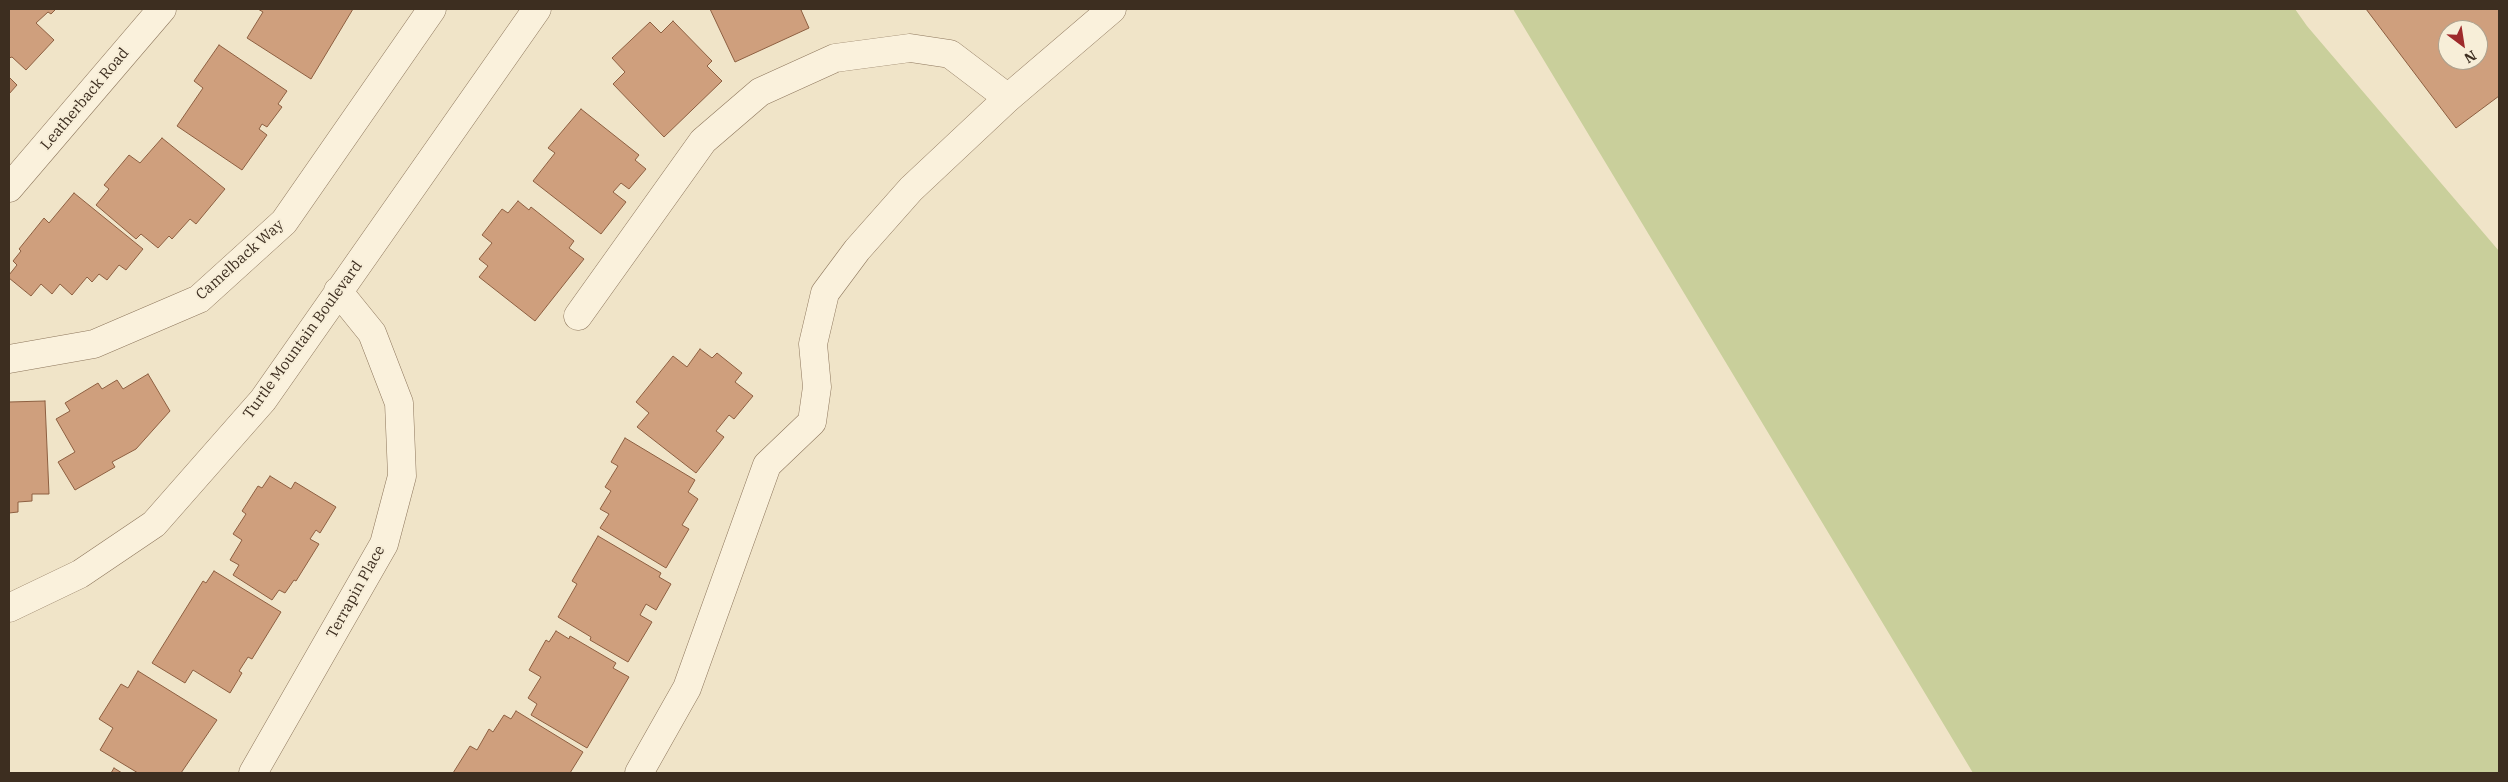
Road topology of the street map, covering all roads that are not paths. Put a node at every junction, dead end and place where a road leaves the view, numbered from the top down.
1 (162, 9) edge
2 (432, 9) edge
3 (537, 9) edge
4 (1112, 9) edge
5 (1008, 98) junction
6 (9, 188) edge
7 (338, 290) junction
8 (578, 316) dead end
9 (9, 359) edge
10 (9, 608) edge
11 (253, 773) edge
12 (639, 773) edge

1 - 6 street, Leatherback Road
2 - 9 street, Camelback Way
3 - 7 street, Turtle Mountain Boulevard
4 - 5 street
5 - 8 street
5 - 12 street
7 - 10 street, Turtle Mountain Boulevard
7 - 11 street, Terrapin Place

